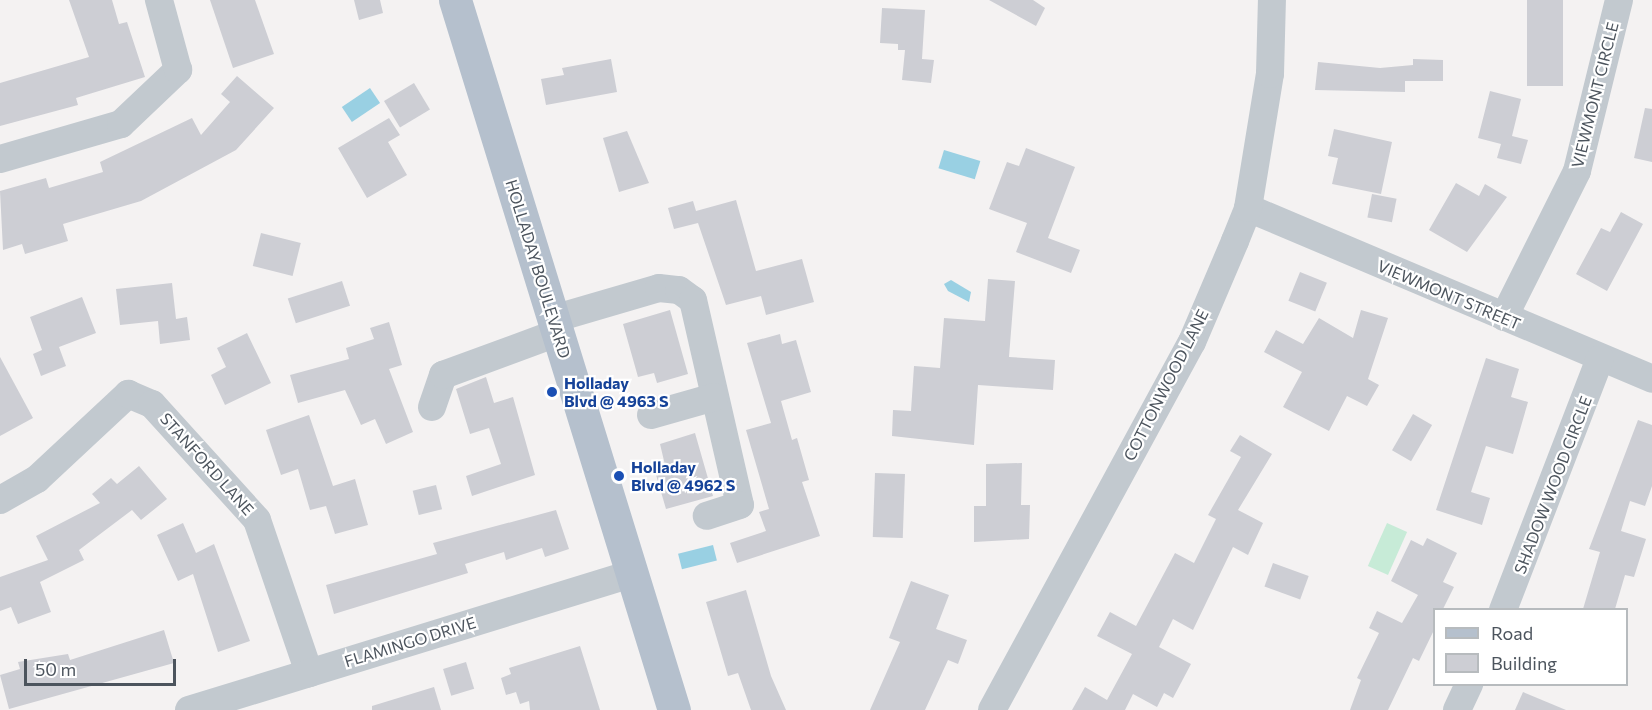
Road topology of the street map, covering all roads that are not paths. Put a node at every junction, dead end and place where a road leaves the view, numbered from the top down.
1 (159, 0) edge
2 (455, 0) edge
3 (1272, 0) edge
4 (1619, 0) edge
5 (0, 159) edge
6 (1248, 208) junction
7 (1504, 317) junction
8 (555, 326) junction
9 (1600, 359) junction
10 (1652, 379) edge
11 (714, 397) junction
12 (432, 407) dead end
13 (651, 414) dead end
14 (0, 500) edge
15 (707, 516) dead end
16 (632, 574) junction
17 (1503, 608) edge
18 (309, 673) junction
19 (1468, 686) edge
20 (189, 710) edge
21 (674, 710) edge
22 (992, 710) edge
23 (1457, 710) edge

1 - 5 street
2 - 8 main road, HOLLADAY BOULEVARD
3 - 6 street, COTTONWOOD LANE
4 - 7 street, VIEWMONT CIRCLE
6 - 7 street, VIEWMONT STREET
6 - 22 street, COTTONWOOD LANE
7 - 9 street, VIEWMONT STREET
8 - 11 street
8 - 12 street
8 - 16 main road, HOLLADAY BOULEVARD
9 - 10 street, VIEWMONT STREET
9 - 17 street, SHADOW WOOD CIRCLE
11 - 13 street
11 - 15 street
14 - 18 street, STANFORD LANE
16 - 18 street, FLAMINGO DRIVE
16 - 21 main road, HOLLADAY BOULEVARD
18 - 20 street, FLAMINGO DRIVE
19 - 23 street

